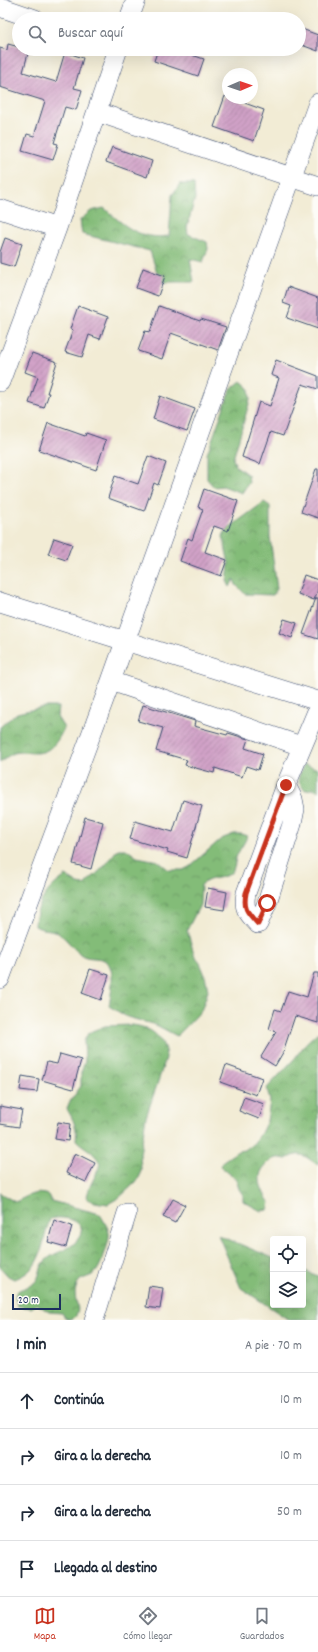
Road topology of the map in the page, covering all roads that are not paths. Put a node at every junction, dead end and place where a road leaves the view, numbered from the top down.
1 (136, 0) edge
2 (0, 7) edge
3 (15, 12) edge
4 (132, 12) edge
5 (116, 56) edge
6 (318, 103) edge
7 (97, 112) junction
8 (292, 178) junction
9 (318, 186) edge
10 (0, 209) edge
11 (57, 228) junction
12 (0, 382) edge
13 (0, 602) edge
14 (125, 641) junction
15 (111, 681) junction
16 (318, 701) edge
17 (318, 709) edge
18 (308, 740) edge
19 (286, 785) junction
20 (0, 979) edge
21 (128, 1213) dead end
22 (94, 1320) edge

1 - 4 street
2 - 3 street
5 - 7 street
6 - 8 street
7 - 8 street
7 - 11 street
8 - 9 street
8 - 14 street
10 - 11 street
11 - 12 street
13 - 14 street
14 - 15 street
14 - 16 street
15 - 18 street
15 - 20 street
17 - 18 street
18 - 19 street
19 - 19 street
21 - 22 street

